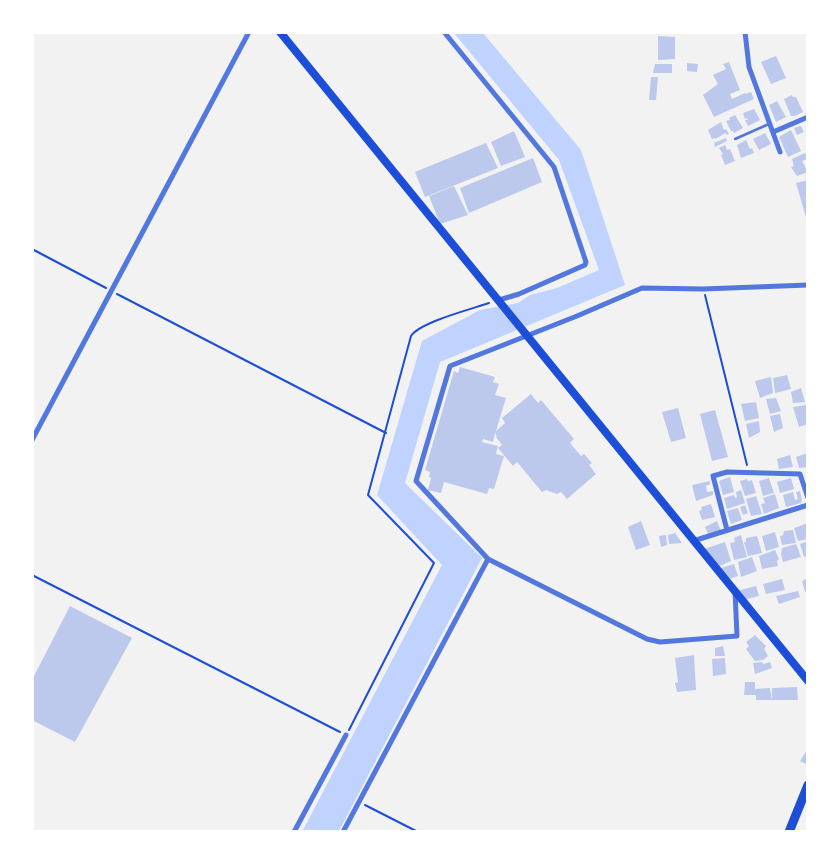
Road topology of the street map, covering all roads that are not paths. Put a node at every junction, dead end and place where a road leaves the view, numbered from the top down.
1 (249, 32) edge
2 (280, 32) edge
3 (444, 32) edge
4 (745, 32) edge
5 (808, 117) edge
6 (769, 124) junction
7 (773, 132) junction
8 (735, 139) dead end
9 (780, 152) dead end
10 (808, 284) edge
11 (501, 303) junction
12 (525, 333) junction
13 (32, 440) edge
14 (808, 498) edge
15 (808, 505) edge
16 (727, 530) junction
17 (693, 541) junction
18 (488, 558) junction
19 (735, 591) junction
20 (808, 680) edge
21 (346, 735) road end
22 (808, 785) edge
23 (294, 832) edge
24 (343, 832) edge
25 (789, 832) edge

1 - 13 street
2 - 11 main road
3 - 11 street
4 - 6 street
5 - 7 street
6 - 7 street
6 - 8 lane
7 - 9 street
10 - 12 street
11 - 12 main road
12 - 17 main road
12 - 18 street
14 - 16 street
15 - 16 street
16 - 17 street
17 - 19 main road
18 - 19 street
18 - 24 street
19 - 20 main road
21 - 23 street
22 - 25 main road

